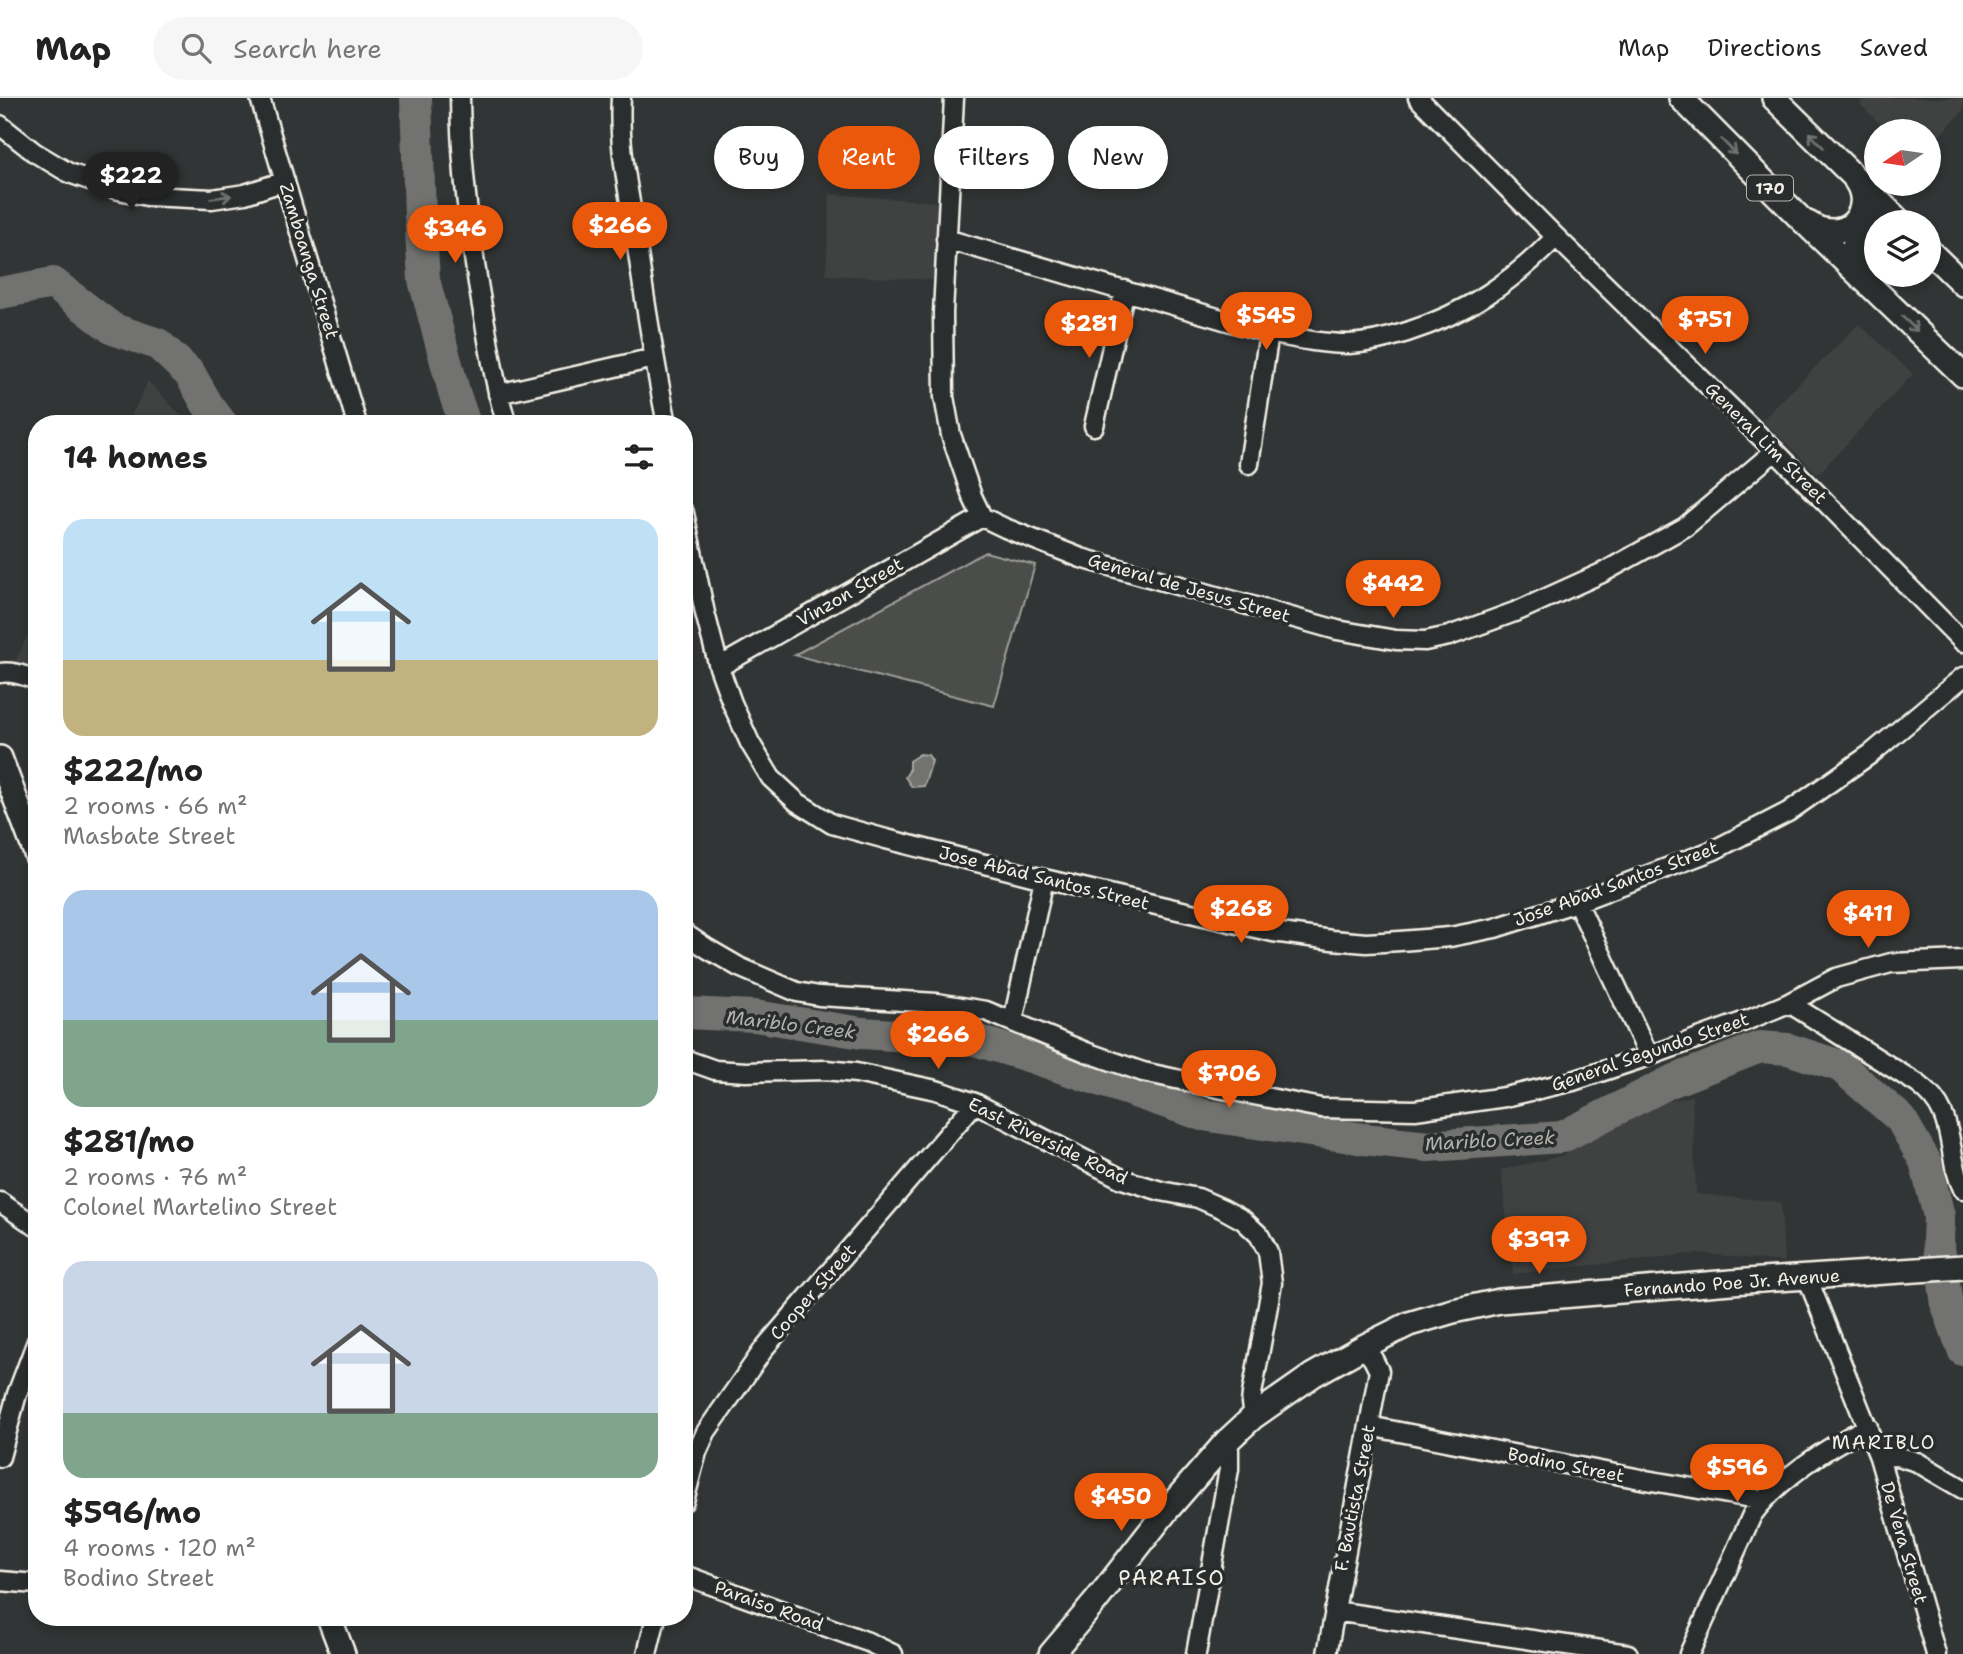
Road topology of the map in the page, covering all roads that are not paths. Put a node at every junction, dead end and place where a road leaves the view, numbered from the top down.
1 (260, 98) edge
2 (460, 98) edge
3 (621, 98) edge
4 (954, 98) edge
5 (1418, 98) edge
6 (1681, 98) edge
7 (1774, 98) edge
8 (0, 125) edge
9 (1847, 170) junction
10 (285, 181) junction
11 (1886, 210) edge
12 (1800, 218) junction
13 (1864, 229) edge
14 (1556, 237) junction
15 (946, 239) junction
16 (1941, 263) edge
17 (1861, 276) junction
18 (1963, 285) edge
19 (1125, 290) junction
20 (1269, 333) junction
21 (654, 358) junction
22 (1963, 375) edge
23 (498, 394) junction
24 (354, 415) edge
25 (504, 415) edge
26 (665, 415) edge
27 (1094, 426) dead end
28 (1775, 451) junction
29 (1250, 464) dead end
30 (982, 517) junction
31 (693, 556) edge
32 (1963, 642) edge
33 (719, 667) junction
34 (0, 673) edge
35 (28, 677) edge
36 (1963, 677) edge
37 (0, 758) edge
38 (28, 832) edge
39 (1044, 879) junction
40 (1577, 902) junction
41 (693, 939) edge
42 (1963, 960) edge
43 (1789, 1003) junction
44 (1013, 1021) junction
45 (1649, 1056) junction
46 (693, 1062) edge
47 (975, 1103) junction
48 (1963, 1189) edge
49 (0, 1202) edge
50 (28, 1221) edge
51 (1961, 1267) edge
52 (1807, 1278) junction
53 (1363, 1347) junction
54 (28, 1357) edge
55 (8, 1392) edge
56 (1254, 1418) junction
57 (1369, 1426) junction
58 (1868, 1427) junction
59 (1226, 1442) junction
60 (0, 1457) edge
61 (1880, 1457) junction
62 (693, 1467) edge
63 (1963, 1489) edge
64 (1763, 1500) junction
65 (693, 1578) edge
66 (0, 1581) edge
67 (28, 1583) edge
68 (1334, 1611) junction
69 (332, 1626) edge
70 (654, 1626) edge
71 (343, 1654) edge
72 (647, 1654) edge
73 (893, 1654) edge
74 (1051, 1654) edge
75 (1196, 1654) edge
76 (1327, 1654) edge
77 (1628, 1654) edge
78 (1689, 1654) edge
79 (1936, 1654) edge

1 - 10 street, Zamboanga Street
2 - 23 street
3 - 21 street
4 - 15 street
5 - 14 street, General Lim Street
6 -> 12 main road, 170
9 -> 7 main road
8 -> 10 street
9 - 11 main road
9 - 12 main road
10 - 24 street, Zamboanga Street
12 - 17 main road, 170
13 - 17 main road
14 - 20 street
14 - 28 street, General Lim Street
15 - 19 street
15 - 30 street
16 - 18 main road
17 -> 22 main road, 170
19 - 20 street
19 - 27 street
20 - 29 street
21 - 23 street
21 - 26 street
23 - 25 street
28 - 30 street, General de Jesus Street
28 - 32 street, General Lim Street
30 - 33 street, Vinzon Street
31 - 33 street, Jose Abad Santos Street
33 - 39 street, Jose Abad Santos Street
34 - 35 street
36 - 40 street, Jose Abad Santos Street
37 - 38 main road
39 - 40 street, Jose Abad Santos Street
39 - 44 street
40 - 45 street
41 - 44 street, General Segundo Street
42 - 43 street, General Segundo Street
43 - 45 street, General Segundo Street
43 - 48 street
44 - 45 street, General Segundo Street
46 - 47 street, East Riverside Road
47 - 56 street, East Riverside Road
47 - 62 street, Cooper Street
49 - 50 street
51 - 52 main road, Fernando Poe Jr. Avenue
52 - 53 main road, Fernando Poe Jr. Avenue
52 - 58 street, De Vera Street
53 - 56 main road, Fernando Poe Jr. Avenue
53 - 57 street, F. Bautista Street
54 - 55 street
55 - 60 street
56 - 59 main road, Fernando Poe Jr. Avenue
57 - 64 street, Bodino Street
57 - 68 street, F. Bautista Street
58 - 61 street, De Vera Street
58 - 64 street
59 - 74 main road, Fernando Poe Jr. Avenue
59 - 75 street
61 - 63 street
61 - 79 street, De Vera Street
64 - 78 street
65 - 73 street, Paraiso Road
66 - 67 street
68 - 76 street, F. Bautista Street
68 - 77 street
69 - 71 main road
70 - 72 street

